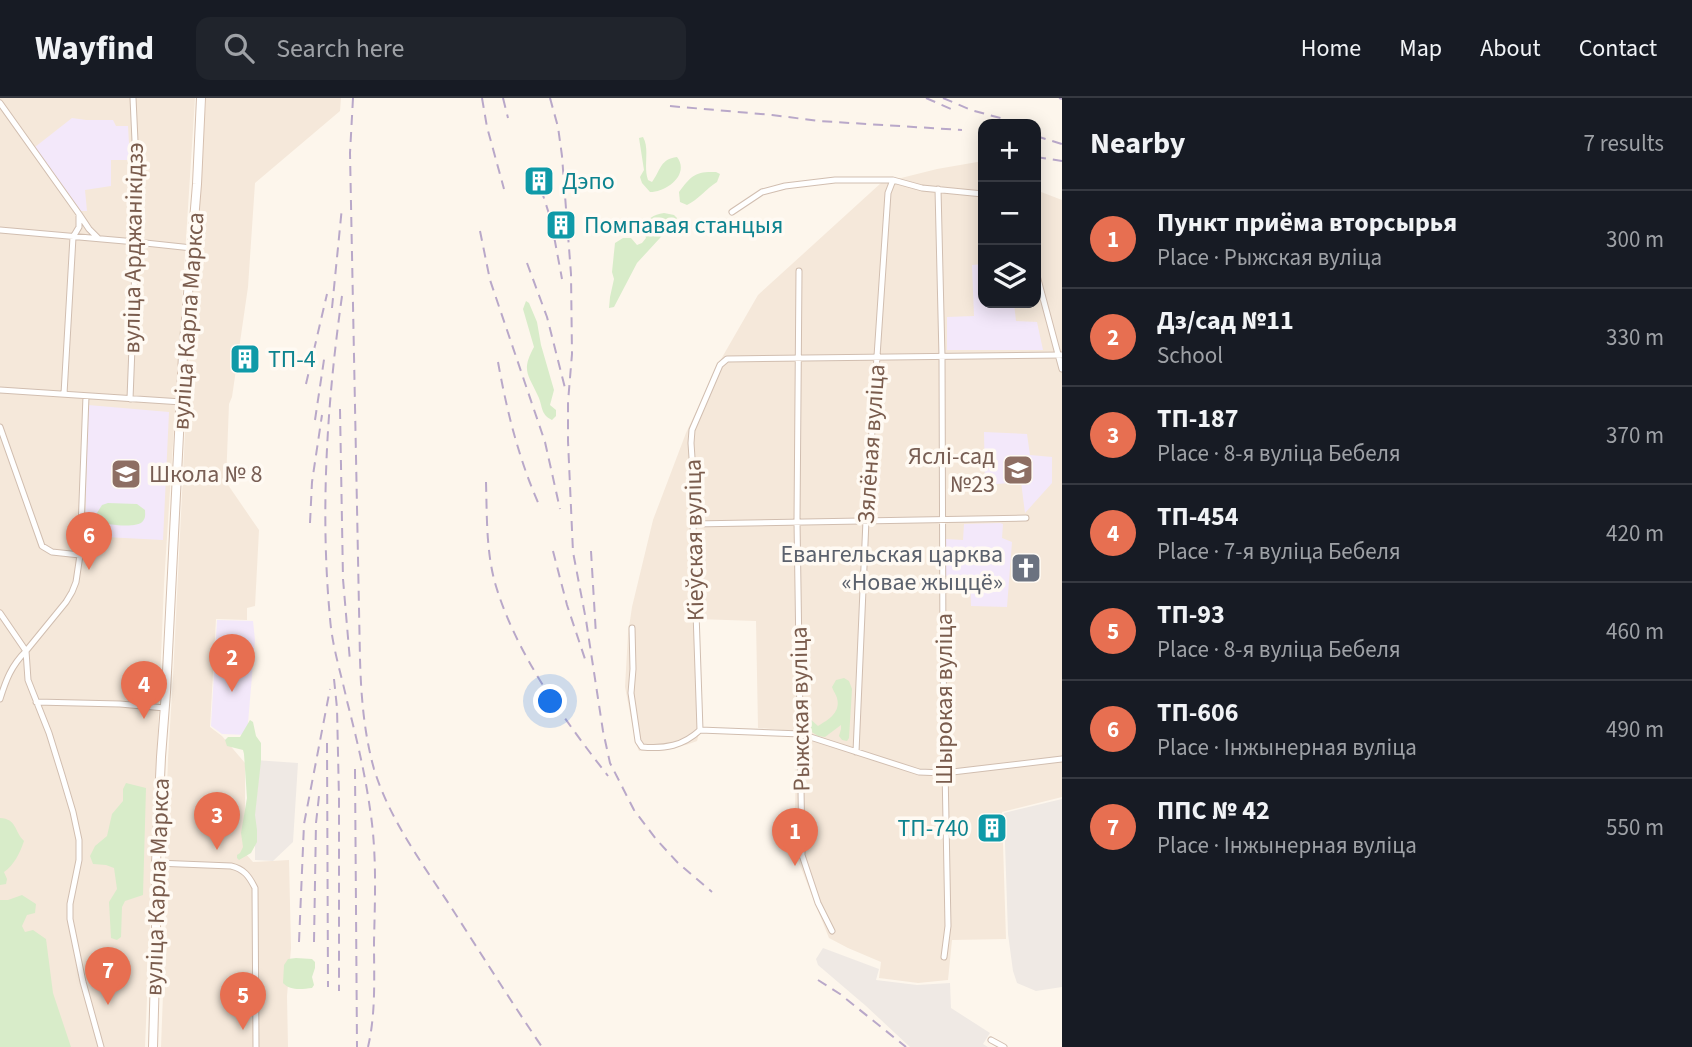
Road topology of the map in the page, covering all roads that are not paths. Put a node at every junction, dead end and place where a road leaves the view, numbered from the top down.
1 (133, 98) edge
2 (201, 98) edge
3 (0, 103) edge
4 (893, 180) junction
5 (937, 189) junction
6 (978, 193) edge
7 (732, 212) dead end
8 (79, 214) junction
9 (0, 230) edge
10 (73, 237) junction
11 (98, 238) junction
12 (136, 242) junction
13 (192, 248) junction
14 (799, 271) dead end
15 (1041, 289) edge
16 (1060, 355) edge
17 (942, 357) junction
18 (877, 358) junction
19 (799, 359) junction
20 (1062, 369) edge
21 (0, 390) edge
22 (64, 394) junction
23 (86, 396) junction
24 (131, 399) junction
25 (182, 402) junction
26 (0, 428) edge
27 (1026, 518) dead end
28 (944, 519) junction
29 (866, 520) junction
30 (797, 521) junction
31 (693, 524) junction
32 (80, 555) junction
33 (0, 613) edge
34 (632, 628) dead end
35 (26, 651) junction
36 (0, 699) edge
37 (36, 702) junction
38 (165, 708) junction
39 (700, 730) junction
40 (801, 734) junction
41 (856, 752) junction
42 (1062, 759) edge
43 (944, 773) junction
44 (156, 863) junction
45 (832, 931) dead end
46 (944, 957) dead end
47 (991, 1040) dead end
48 (102, 1047) edge
49 (153, 1047) edge
50 (257, 1047) edge
51 (1004, 1047) edge

1 - 12 street, вуліца Арджанікідзэ
2 - 13 main road, вуліца Карла Маркса
3 - 8 street
4 - 5 street
4 - 7 street
4 - 18 street, Зялёная вуліца
5 - 6 street
5 - 17 street, Шырокая вуліца
8 - 10 street
8 - 11 street
9 - 10 street
10 - 11 street
10 - 22 street
11 - 12 street
12 - 13 street
12 - 24 street, вуліца Арджанікідзэ
13 - 25 main road, вуліца Карла Маркса
14 - 19 street, Рыжская вуліца
15 - 16 street
16 - 17 street
16 - 20 street
17 - 18 street
17 - 28 street, Шырокая вуліца
18 - 19 street
18 - 29 street, Зялёная вуліца
19 - 30 street, Рыжская вуліца
19 - 31 street, Кіеўская вуліца
21 - 22 street
22 - 23 street
23 - 24 street
23 - 32 street
24 - 25 street
25 - 38 main road, вуліца Карла Маркса
26 - 32 street
27 - 28 street
28 - 29 street
28 - 43 street, Шырокая вуліца
29 - 30 street
29 - 41 street, Зялёная вуліца
30 - 31 street
30 - 40 street, Рыжская вуліца
31 - 39 street, Кіеўская вуліца
32 - 35 street
33 - 35 street
34 - 39 street
35 - 36 street
35 - 37 street
37 - 38 street
37 - 48 street
38 - 44 main road, вуліца Карла Маркса
39 - 40 street
40 - 41 street
40 - 45 street, Рыжская вуліца
41 - 43 street
42 - 43 street
43 - 46 street, Шырокая вуліца
44 - 49 main road, вуліца Карла Маркса
44 - 50 street
47 - 51 street

